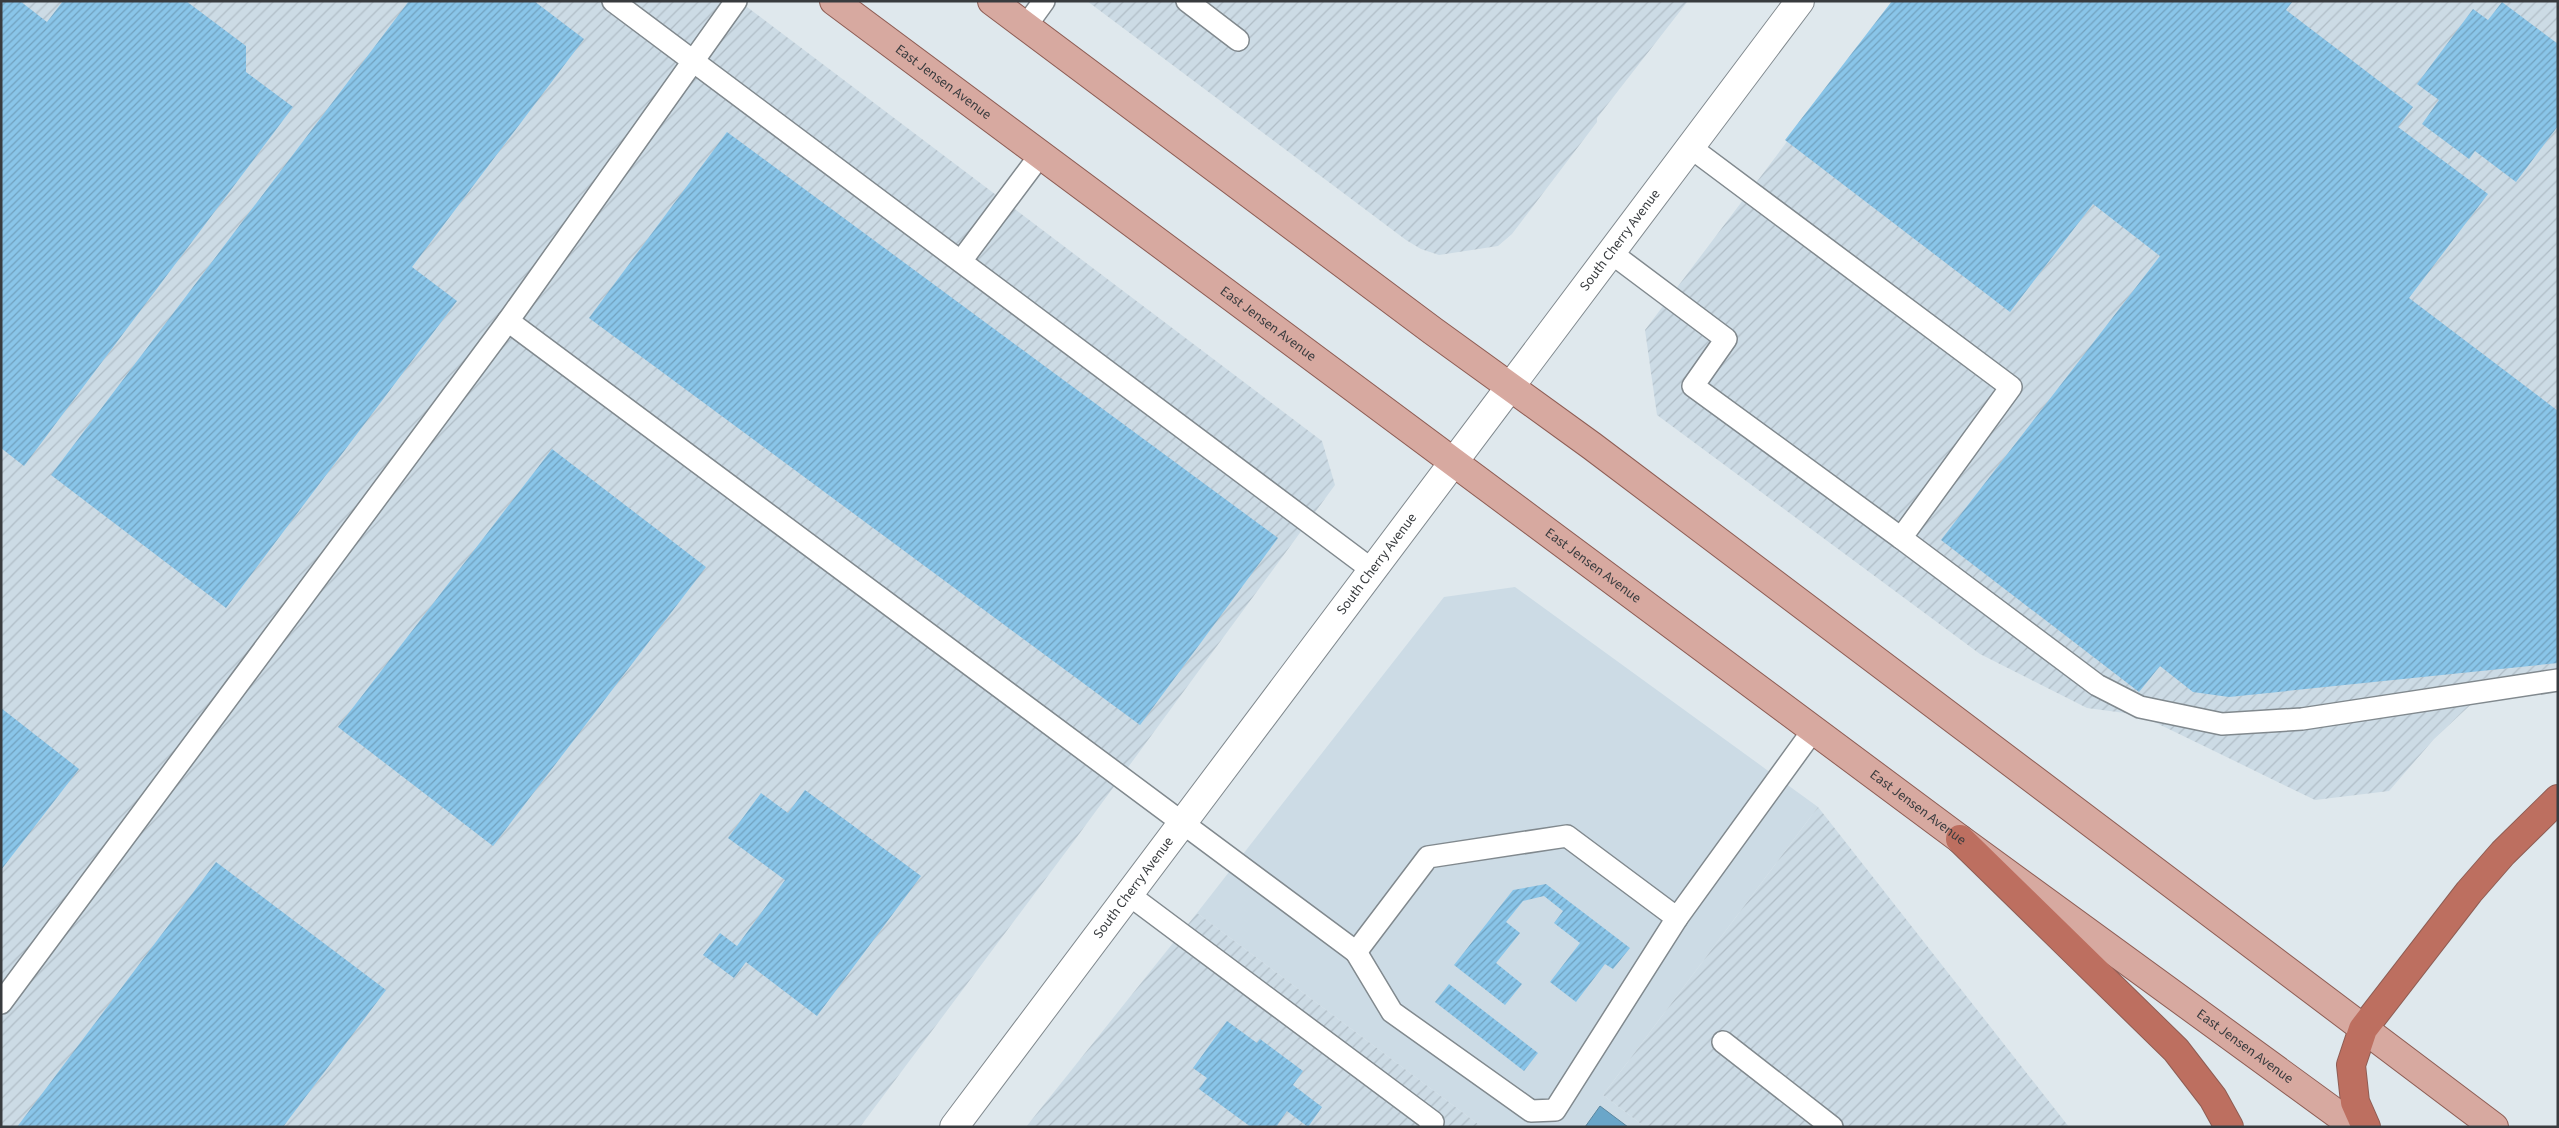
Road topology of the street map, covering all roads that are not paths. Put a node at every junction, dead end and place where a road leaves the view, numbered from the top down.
1 (613, 1) edge
2 (736, 1) edge
3 (834, 1) edge
4 (992, 1) edge
5 (1044, 1) edge
6 (1187, 1) edge
7 (1800, 1) edge
8 (1026, 26) junction
9 (1238, 40) dead end
10 (692, 60) junction
11 (1690, 147) junction
12 (1041, 154) junction
13 (1610, 252) junction
14 (961, 261) junction
15 (508, 321) junction
16 (1508, 387) junction
17 (1453, 460) junction
18 (1901, 538) junction
19 (1372, 569) junction
20 (2558, 680) edge
21 (1814, 729) junction
22 (2558, 799) edge
23 (1183, 822) junction
24 (1960, 838) junction
25 (1128, 894) junction
26 (1677, 918) junction
27 (1356, 952) junction
28 (1, 1003) edge
29 (2363, 1029) junction
30 (1723, 1042) dead end
31 (954, 1127) edge
32 (1430, 1127) edge
33 (1832, 1127) edge
34 (2229, 1127) edge
35 (2355, 1127) edge
36 (2366, 1127) edge
37 (2494, 1127) edge

1 - 10 lane
2 - 10 lane
3 - 12 main road, East Jensen Avenue
4 - 8 main road
5 - 8 lane
6 - 9 lane
7 - 11 street, South Cherry Avenue
8 - 16 main road
10 - 14 lane
10 - 15 lane
11 - 13 street, South Cherry Avenue
11 - 18 lane
12 - 14 lane
12 - 17 main road, East Jensen Avenue
13 - 16 street, South Cherry Avenue
13 - 18 lane
14 - 19 lane
15 - 23 lane
15 - 28 lane
16 - 17 street, South Cherry Avenue
16 - 29 main road
17 - 19 street, South Cherry Avenue
17 - 21 main road, East Jensen Avenue
18 - 20 lane
19 - 23 street, South Cherry Avenue
21 - 24 main road, East Jensen Avenue
21 - 26 lane
22 - 29 highway
23 - 25 street, South Cherry Avenue
23 - 27 lane
24 - 34 highway
24 - 35 main road, East Jensen Avenue
25 - 31 street, South Cherry Avenue
25 - 32 lane
26 - 27 lane
26 - 27 lane
29 - 36 highway
29 - 37 main road
30 - 33 lane

